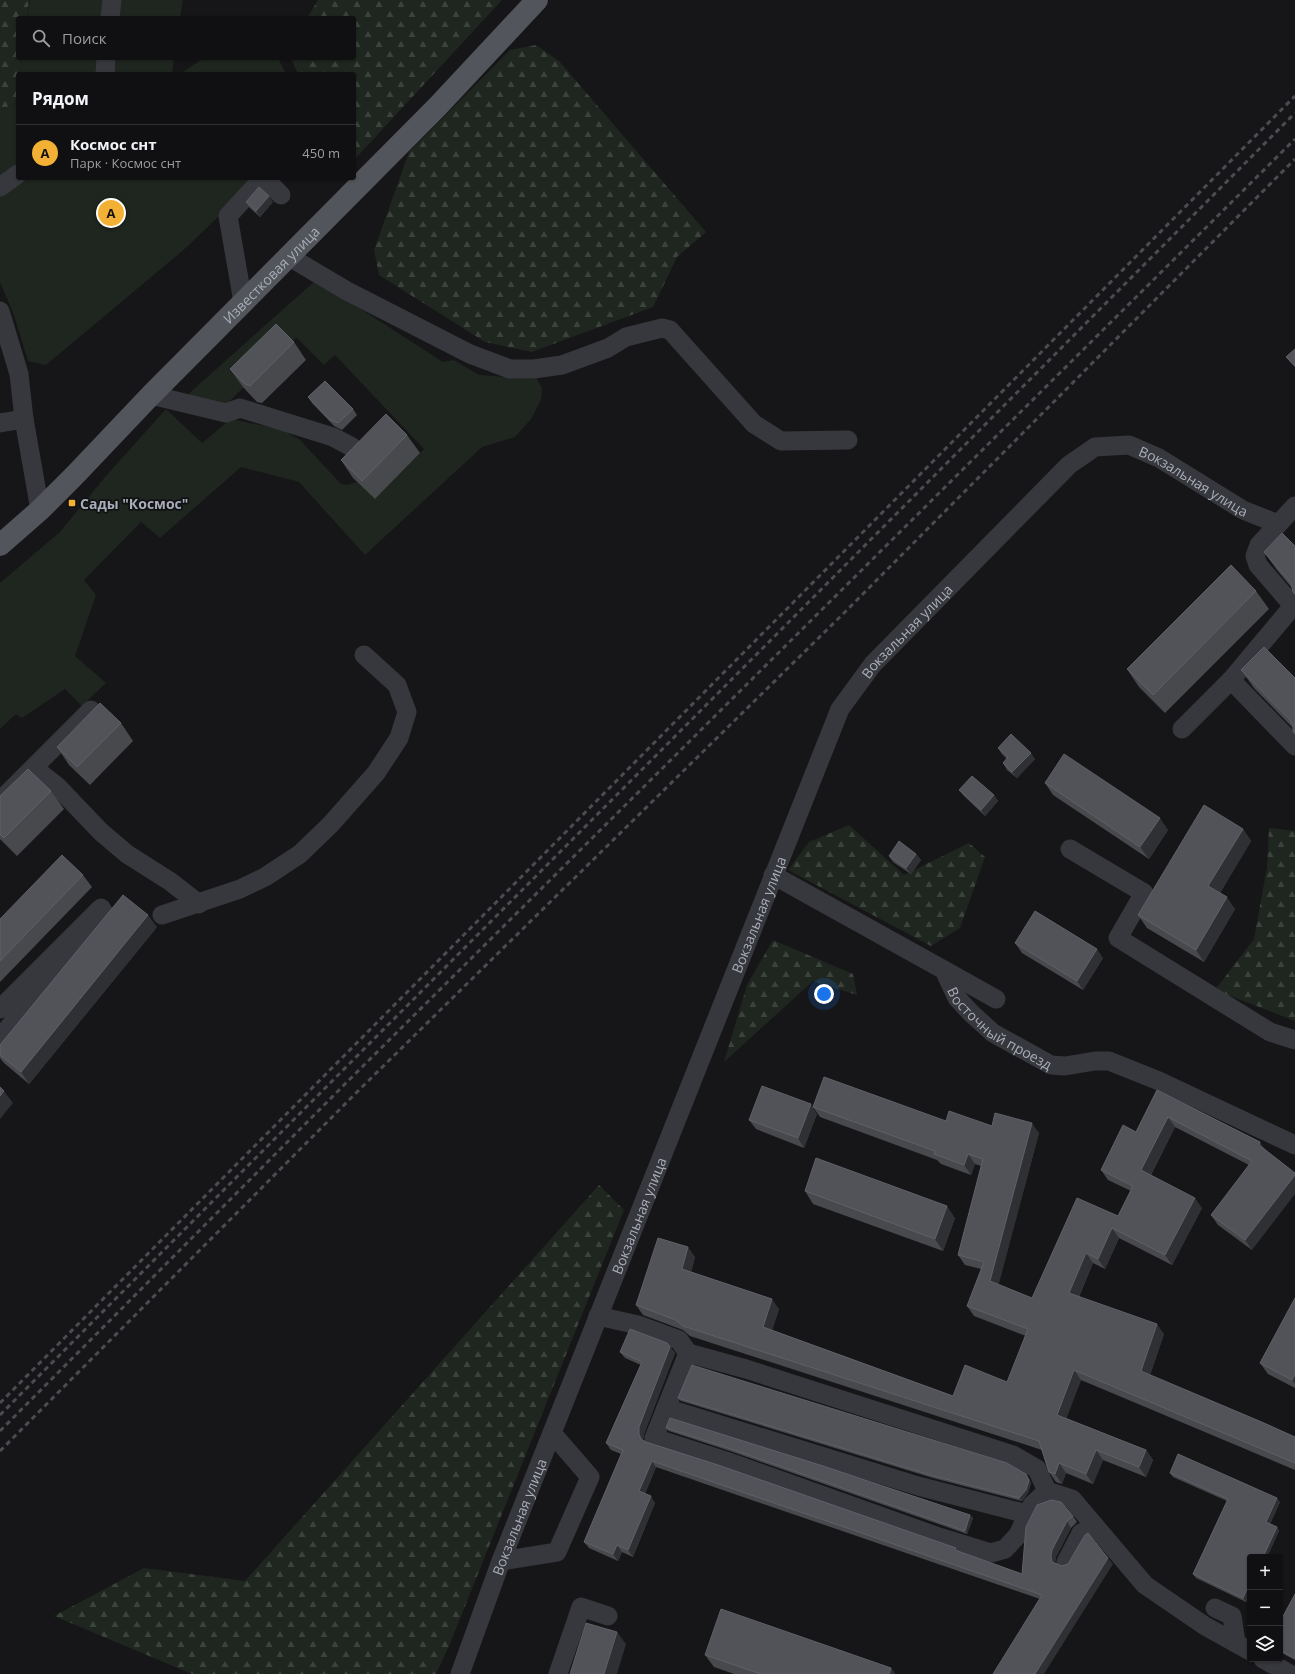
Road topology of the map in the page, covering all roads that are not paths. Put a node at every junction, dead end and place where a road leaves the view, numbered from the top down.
1 (112, 0) edge
2 (537, 0) edge
3 (110, 16) edge
4 (106, 60) edge
5 (105, 72) edge
6 (16, 175) edge
7 (262, 180) edge
8 (266, 180) edge
9 (0, 187) edge
10 (281, 195) dead end
11 (288, 256) junction
12 (243, 302) junction
13 (0, 311) edge
14 (151, 395) junction
15 (24, 419) junction
16 (0, 423) edge
17 (848, 440) dead end
18 (352, 447) edge
19 (1295, 506) edge
20 (40, 510) junction
21 (1278, 524) junction
22 (0, 545) edge
23 (1294, 607) edge
24 (364, 655) dead end
25 (1231, 680) junction
26 (91, 710) edge
27 (1182, 729) dead end
28 (1295, 746) edge
29 (34, 768) junction
30 (0, 801) edge
31 (1070, 849) dead end
32 (773, 875) junction
33 (199, 904) junction
34 (162, 915) dead end
35 (944, 970) junction
36 (996, 998) dead end
37 (0, 1009) edge
38 (0, 1038) edge
39 (1295, 1040) edge
40 (1295, 1145) edge
41 (598, 1316) junction
42 (688, 1353) junction
43 (666, 1408) junction
44 (552, 1433) junction
45 (1047, 1491) junction
46 (1027, 1514) junction
47 (1095, 1526) junction
48 (501, 1560) junction
49 (1066, 1562) dead end
50 (1215, 1608) dead end
51 (608, 1616) dead end
52 (1243, 1647) edge
53 (1268, 1662) edge
54 (460, 1674) edge
55 (558, 1674) edge
56 (1290, 1674) edge

1 - 3 street
2 - 11 main road, Известковая улица
4 - 5 street
6 - 9 street
7 - 12 street
8 - 10 street
11 - 12 main road, Известковая улица
11 - 17 street
12 - 14 main road, Известковая улица
13 - 15 street
14 - 18 street
14 - 20 main road, Известковая улица
15 - 16 street
15 - 20 street
19 - 21 street
20 - 22 main road, Известковая улица
21 - 23 street
21 - 32 street, Вокзальная улица
23 - 25 street
24 - 33 street
25 - 27 street
25 - 28 street
26 - 29 street
29 - 30 street
29 - 33 street
31 - 39 street
32 - 35 street, Восточный проезд
32 - 41 street, Вокзальная улица
33 - 34 street
35 - 36 street
35 - 40 street, Восточный проезд
37 - 38 street
41 - 42 street
41 - 44 street, Вокзальная улица
42 - 43 street
42 - 45 street
43 - 46 street
43 - 46 street
44 - 48 street, Вокзальная улица
44 - 48 street
45 - 46 street
45 - 47 street
47 - 49 street
47 - 52 street
48 - 54 street, Вокзальная улица
50 - 52 street
51 - 55 street
53 - 56 street

